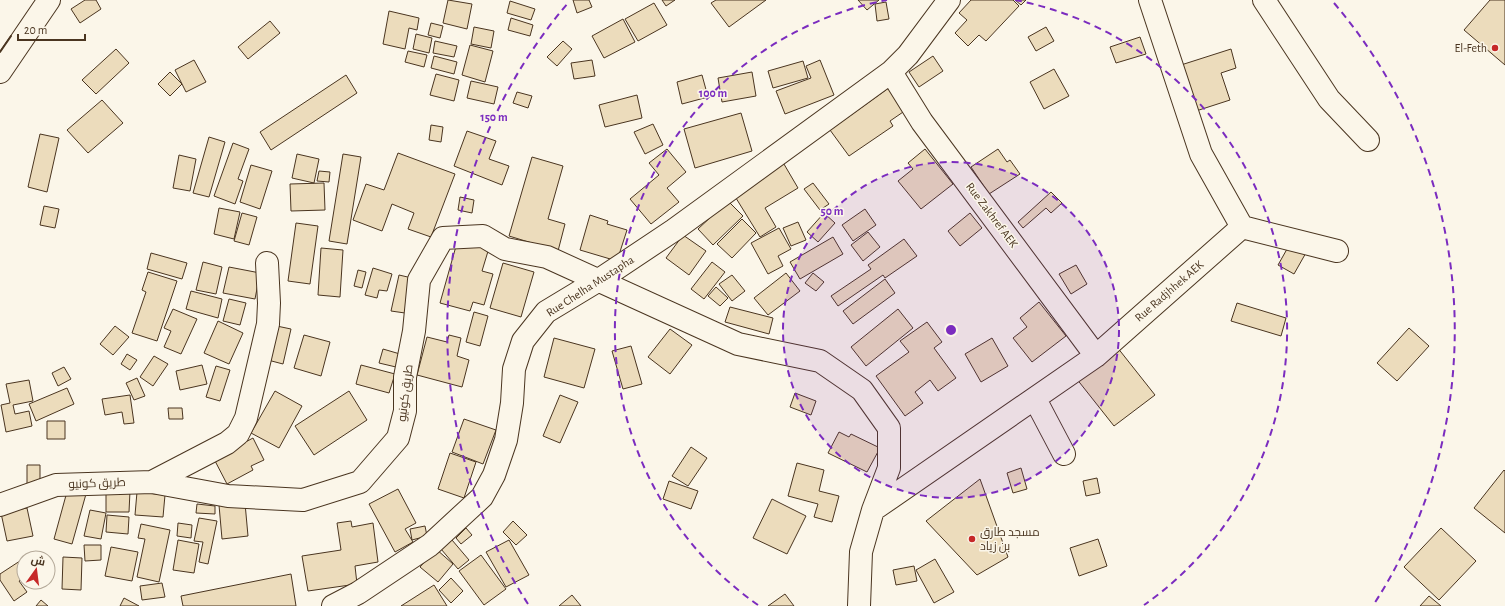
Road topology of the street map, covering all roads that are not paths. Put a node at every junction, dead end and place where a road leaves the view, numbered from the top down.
1 (49, 0) edge
2 (949, 0) edge
3 (1150, 0) edge
4 (1264, 0) edge
5 (0, 72) edge
6 (891, 72) junction
7 (1368, 140) dead end
8 (1242, 227) junction
9 (1337, 251) dead end
10 (267, 264) dead end
11 (599, 280) junction
12 (1096, 356) junction
13 (1035, 399) junction
14 (1064, 454) dead end
15 (152, 482) junction
16 (0, 505) edge
17 (873, 510) junction
18 (333, 606) edge
19 (859, 606) edge

1 - 5 street
2 - 6 street, Rue Chelha Mustapha
3 - 8 street
4 - 7 street
6 - 11 street, Rue Chelha Mustapha
6 - 12 street, Rue Zakhref AEK
8 - 9 street
8 - 12 street, Rue Radjhhek AEK
10 - 15 street
11 - 15 street, طريق كونيو
11 - 17 street
11 - 18 street, Rue Chelha Mustapha
12 - 13 street, Rue Radjhhek AEK
13 - 14 street
13 - 17 street, Rue Radjhhek AEK
15 - 16 street, طريق كونيو
17 - 19 street

